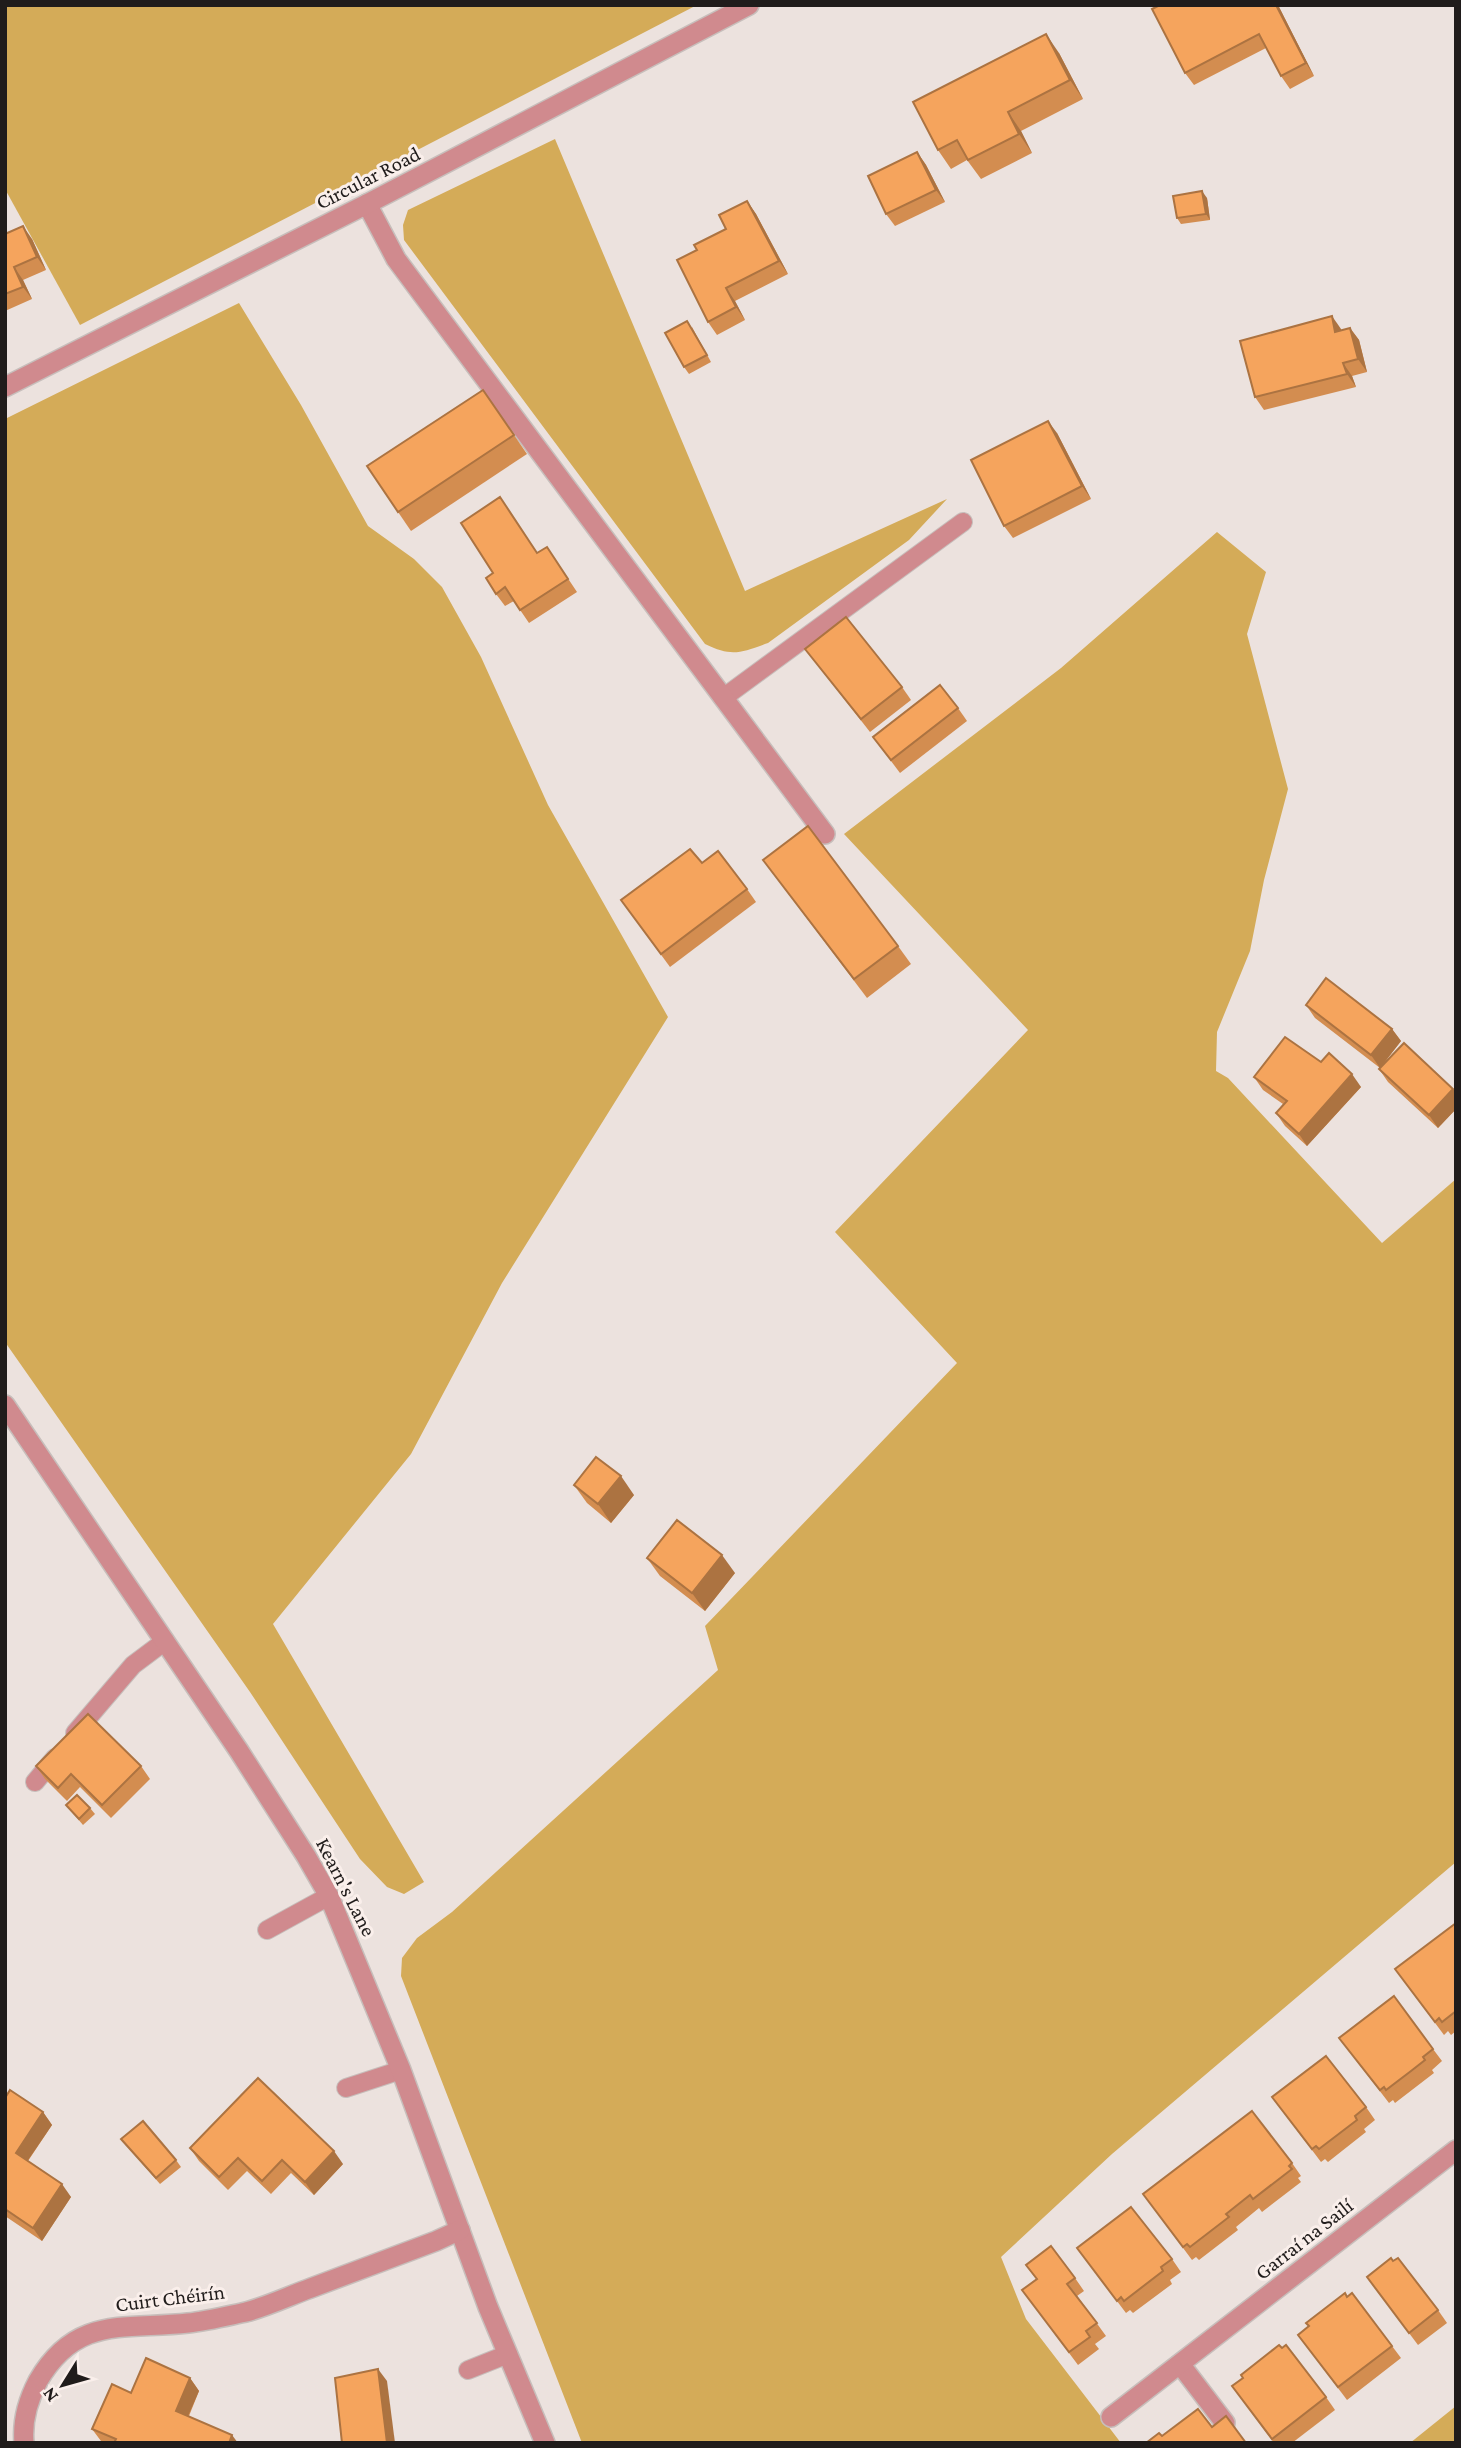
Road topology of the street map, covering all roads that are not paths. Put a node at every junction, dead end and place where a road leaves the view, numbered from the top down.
1 (750, 5) edge
2 (368, 204) junction
3 (5, 387) edge
4 (963, 522) dead end
5 (723, 698) junction
6 (825, 834) dead end
7 (5, 1405) edge
8 (165, 1641) junction
9 (35, 1782) edge
10 (329, 1896) junction
11 (267, 1930) dead end
12 (401, 2070) junction
13 (346, 2088) dead end
14 (1456, 2150) edge
15 (460, 2230) junction
16 (508, 2354) junction
17 (1180, 2364) junction
18 (468, 2370) dead end
19 (1111, 2417) dead end
20 (1226, 2423) edge
21 (24, 2443) edge
22 (545, 2443) edge

1 - 2 street, Circular Road
2 - 3 street, Circular Road
2 - 5 street
4 - 5 lane
5 - 6 street
7 - 8 street, Kearn's Lane
8 - 9 lane
8 - 10 street, Kearn's Lane
10 - 11 lane
10 - 12 street, Kearn's Lane
12 - 13 lane
12 - 15 street, Kearn's Lane
14 - 17 street, Garraí na Sailí
15 - 16 street, Kearn's Lane
15 - 21 street, Cuirt Chéirín
16 - 18 lane
16 - 22 street, Kearn's Lane
17 - 19 street, Garraí na Sailí
17 - 20 street

